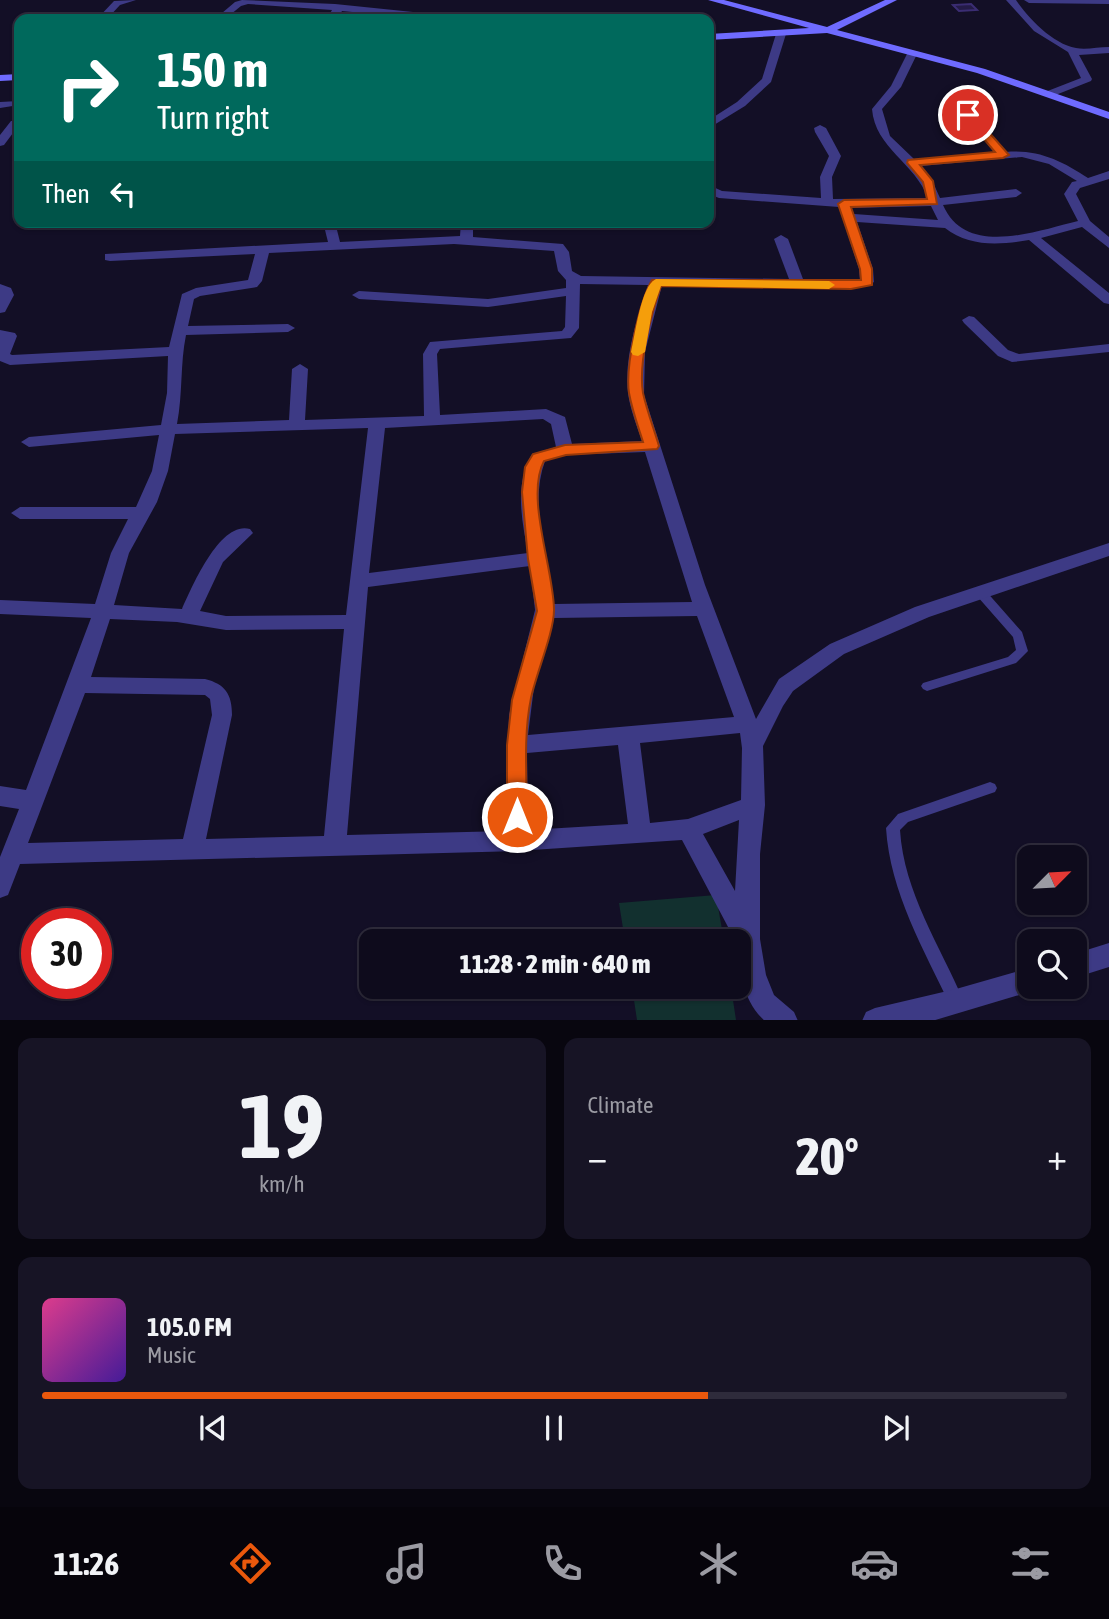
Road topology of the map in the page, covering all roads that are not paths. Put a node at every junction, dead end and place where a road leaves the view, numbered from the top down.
1 (131, 0) edge
2 (713, 0) edge
3 (891, 0) edge
4 (1010, 0) edge
5 (1029, 0) edge
6 (270, 1) edge
7 (1109, 1) edge
8 (114, 2) edge
9 (307, 2) edge
10 (338, 8) junction
11 (227, 14) edge
12 (335, 14) edge
13 (362, 14) edge
14 (387, 14) edge
15 (427, 14) edge
16 (829, 30) junction
17 (781, 34) junction
18 (714, 37) edge
19 (1109, 50) edge
20 (1072, 51) junction
21 (913, 52) junction
22 (1049, 94) junction
23 (968, 115) dead end
24 (1109, 117) edge
25 (714, 122) edge
26 (14, 124) edge
27 (820, 128) dead end
28 (0, 143) edge
29 (1003, 155) junction
30 (912, 163) junction
31 (1109, 175) edge
32 (1085, 181) junction
33 (714, 192) edge
34 (1016, 193) dead end
35 (827, 202) junction
36 (933, 202) junction
37 (844, 204) junction
38 (851, 219) junction
39 (1085, 222) junction
40 (948, 224) junction
41 (330, 228) edge
42 (467, 228) edge
43 (1030, 235) junction
44 (781, 239) dead end
45 (466, 240) junction
46 (1109, 244) edge
47 (335, 246) junction
48 (263, 250) junction
49 (110, 257) dead end
50 (656, 282) junction
51 (798, 284) junction
52 (573, 285) junction
53 (0, 288) edge
54 (359, 295) dead end
55 (1109, 300) edge
56 (0, 309) edge
57 (969, 320) dead end
58 (288, 328) dead end
59 (180, 331) junction
60 (0, 334) edge
61 (1109, 348) edge
62 (175, 351) junction
63 (300, 369) dead end
64 (432, 421) junction
65 (377, 423) junction
66 (297, 426) junction
67 (170, 429) junction
68 (29, 442) dead end
69 (652, 446) junction
70 (565, 450) junction
71 (20, 513) dead end
72 (141, 513) junction
73 (244, 533) dead end
74 (1109, 549) edge
75 (536, 559) junction
76 (359, 581) junction
77 (981, 593) junction
78 (0, 607) edge
79 (704, 609) junction
80 (545, 611) junction
81 (102, 612) junction
82 (188, 616) junction
83 (355, 622) junction
84 (78, 685) junction
85 (927, 686) dead end
86 (747, 724) junction
87 (628, 735) junction
88 (517, 745) junction
89 (753, 746) junction
90 (990, 788) dead end
91 (0, 796) edge
92 (32, 801) junction
93 (754, 805) junction
94 (688, 828) junction
95 (640, 833) junction
96 (517, 841) junction
97 (335, 846) junction
98 (192, 850) junction
99 (13, 854) junction
100 (0, 887) edge
101 (743, 929) edge
102 (745, 929) edge
103 (1109, 955) edge
104 (1087, 962) edge
105 (751, 970) edge
106 (1017, 984) edge
107 (956, 1002) junction
108 (778, 1019) edge
109 (875, 1020) edge

1 - 8 street
2 - 16 main road
3 - 16 main road
4 - 20 street
5 - 7 street
6 - 9 street
6 - 11 street
9 - 10 street
10 - 12 street
10 - 13 street
14 - 15 street
16 - 17 main road
16 - 21 main road
17 - 18 main road
17 - 25 street
19 - 20 street
20 - 22 street
21 - 22 main road
21 - 30 street
22 - 24 main road
23 - 29 street
26 - 28 street
27 - 35 street
29 - 30 street
29 - 32 street
30 - 36 street
31 - 32 street
32 - 39 street
33 - 35 street
34 - 36 street
35 - 37 street
36 - 37 street
36 - 40 street
37 - 38 street
38 - 40 street
38 - 51 street
39 - 43 street
39 - 46 street
40 - 43 street
41 - 47 street
42 - 45 street
43 - 55 street
44 - 51 street
45 - 47 street
45 - 52 street
47 - 48 street
48 - 49 street
48 - 59 street
50 - 51 street
50 - 52 street
50 - 69 street
52 - 54 street
52 - 64 street
53 - 56 street
57 - 61 street
58 - 59 street
59 - 62 street
60 - 62 street
62 - 67 street
63 - 66 street
64 - 65 street
64 - 70 street
65 - 66 street
65 - 76 street
66 - 67 street
67 - 68 street
67 - 72 street
69 - 70 street
69 - 79 street
70 - 75 street
71 - 72 street
72 - 81 street
73 - 82 street
74 - 77 street
75 - 76 street
75 - 80 street
76 - 83 street
77 - 85 lane
77 - 89 street
78 - 81 street
79 - 80 street
79 - 86 street
80 - 88 street
81 - 82 street
81 - 84 street
82 - 83 street
83 - 97 street
84 - 92 street
84 - 98 street
86 - 87 street
86 - 89 street
87 - 88 street
87 - 95 street
88 - 96 street
89 - 93 street
90 - 107 lane
91 - 92 street
92 - 99 street
93 - 94 street
93 - 102 street
94 - 95 street
94 - 101 street
95 - 96 street
96 - 97 street
97 - 98 street
98 - 99 street
99 - 100 street
103 - 104 street
105 - 108 street
106 - 107 street
107 - 109 street

